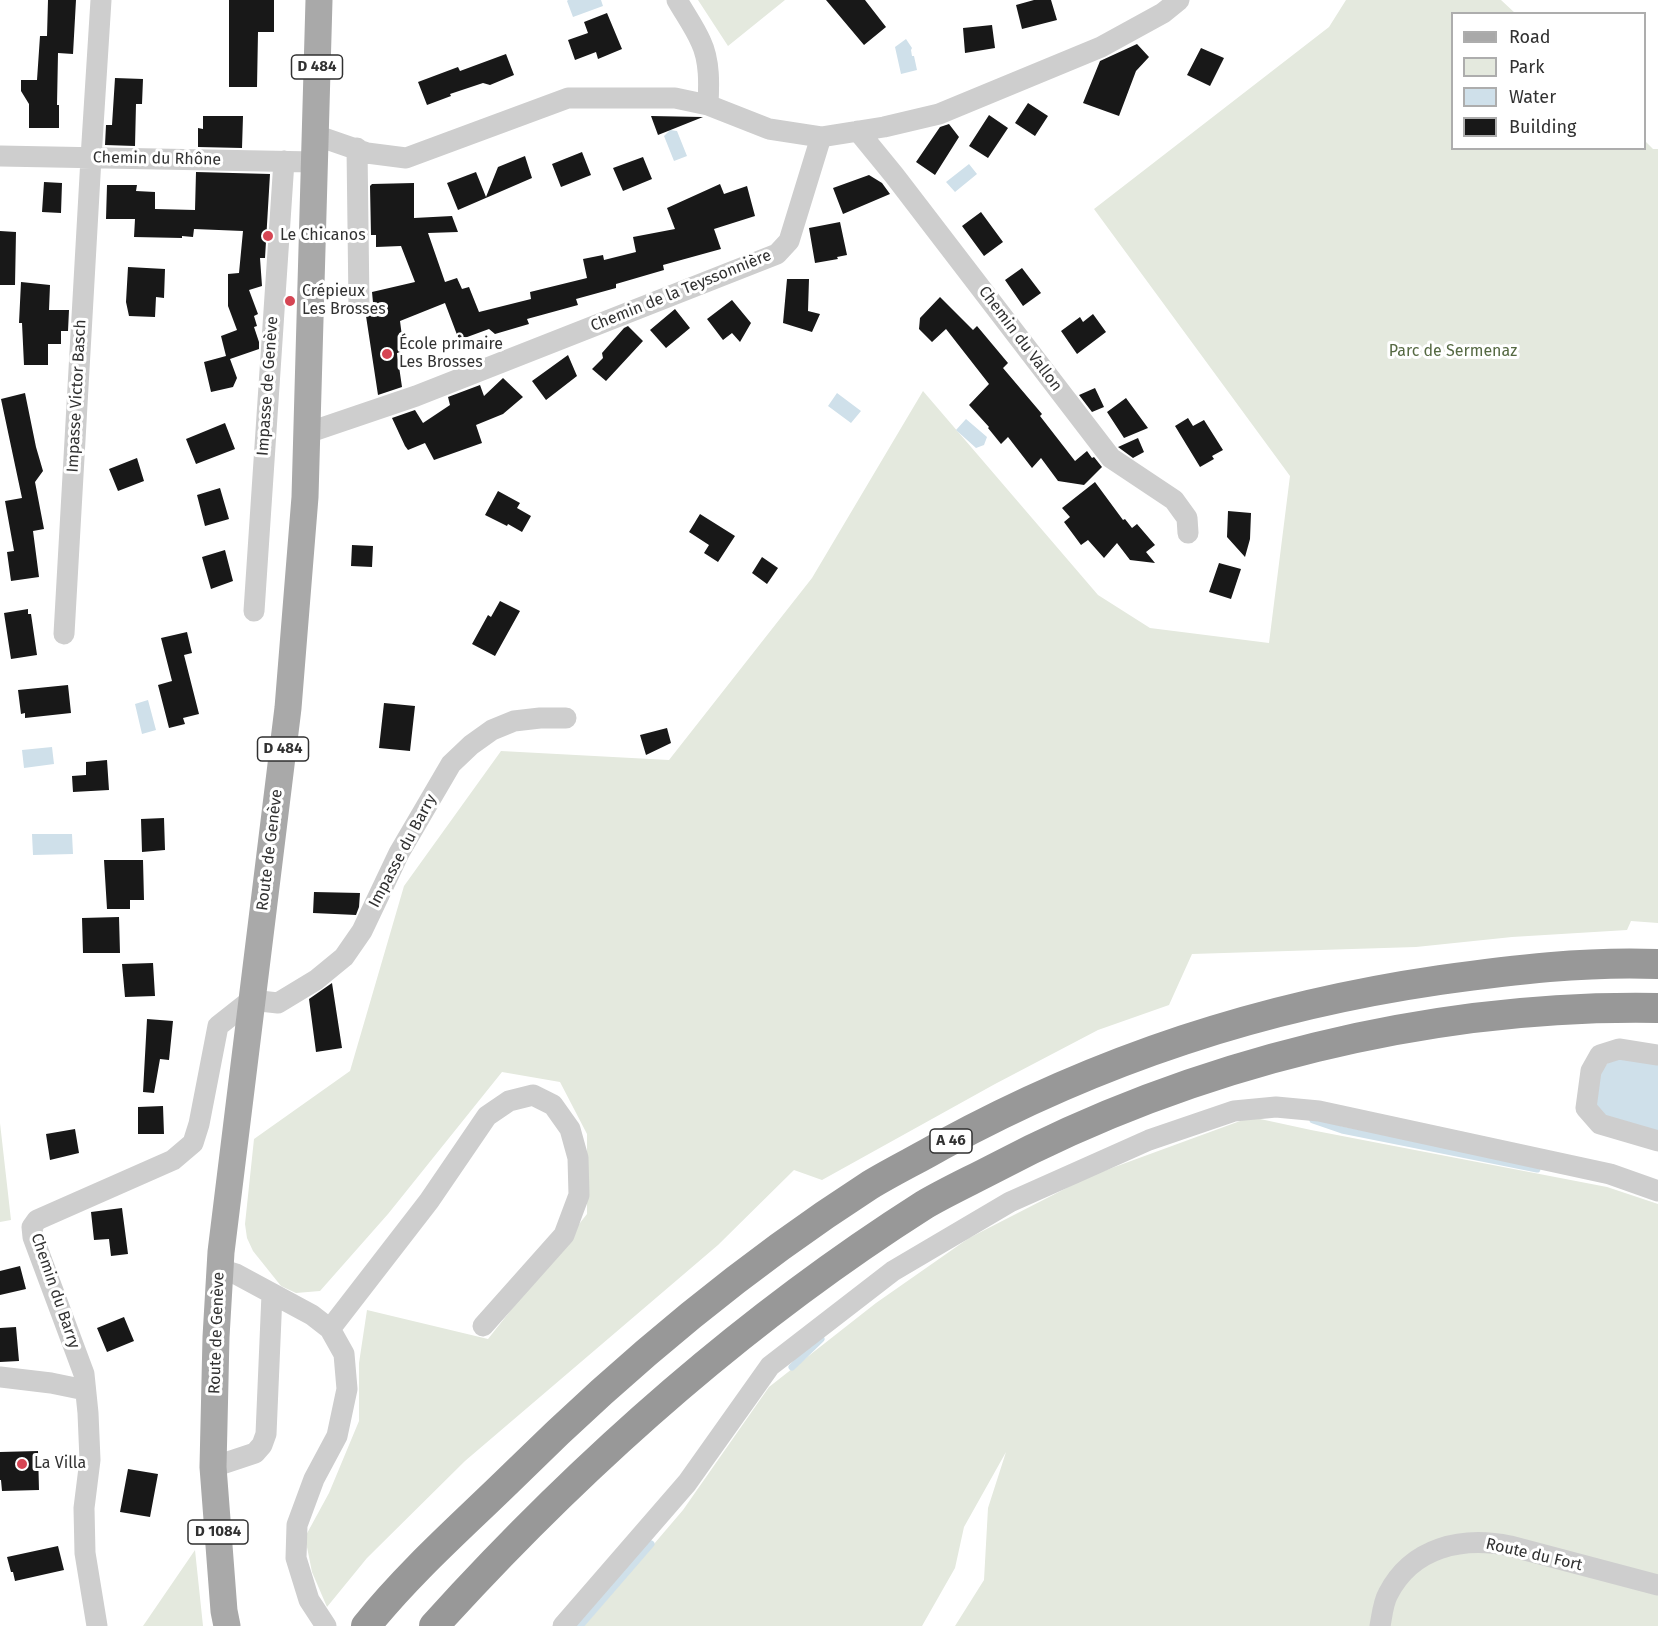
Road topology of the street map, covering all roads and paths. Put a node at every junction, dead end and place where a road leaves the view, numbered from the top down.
1 (101, 0) edge
2 (319, 0) edge
3 (677, 0) edge
4 (1179, 0) edge
5 (708, 105) junction
6 (858, 131) junction
7 (315, 135) junction
8 (821, 137) junction
9 (357, 148) junction
10 (0, 156) edge
11 (90, 158) junction
12 (284, 161) junction
13 (315, 162) junction
14 (359, 305) dead end
15 (307, 433) junction
16 (1188, 533) dead end
17 (254, 611) dead end
18 (64, 634) dead end
19 (566, 718) dead end
20 (1658, 964) edge
21 (251, 1000) junction
22 (1658, 1008) edge
23 (1658, 1054) edge
24 (1658, 1141) edge
25 (1658, 1191) edge
26 (220, 1269) junction
27 (272, 1294) junction
28 (483, 1326) dead end
29 (330, 1329) junction
30 (0, 1377) edge
31 (86, 1390) junction
32 (214, 1437) joint
33 (213, 1467) junction
34 (1658, 1585) edge
35 (375, 1615) edge
36 (97, 1626) edge
37 (227, 1626) edge
38 (326, 1626) edge
39 (434, 1626) edge
40 (562, 1626) edge
41 (1380, 1626) edge

1 - 11 street, Impasse Victor Basch
2 - 7 main road, Route de Genève / D 484
3 - 5 street
4 - 6 street
5 - 8 street
5 - 9 street
6 - 8 street
6 - 16 street, Chemin du Vallon
7 - 9 street
7 - 13 main road, Route de Genève / D 484
8 - 15 street, Chemin de la Teyssonnière
9 - 14 street
10 - 11 street, Chemin du Rhône
11 - 12 street, Chemin du Rhône
11 - 18 street, Impasse Victor Basch
12 - 13 street, Chemin du Rhône
12 - 17 street, Impasse de Genève
13 - 15 main road, Route de Genève / D 484
15 - 21 main road, Route de Genève / D 484
19 - 21 street, Impasse du Barry
20 - 35 highway, A 46
21 - 26 main road, Route de Genève / D 484
21 - 31 street, Chemin du Barry
22 - 39 highway, A 46
23 - 24 street
25 - 40 street
26 - 27 street
26 - 32 main road, Route de Genève / D 484
27 - 29 street
27 - 33 street
28 - 29 street
29 - 38 street
30 - 31 street
31 - 36 street, Chemin du Barry
32 - 33 main road, Route de Genève / D 1084
33 - 37 main road, Route de Genève / D 1084
34 - 41 street, Route du Fort

